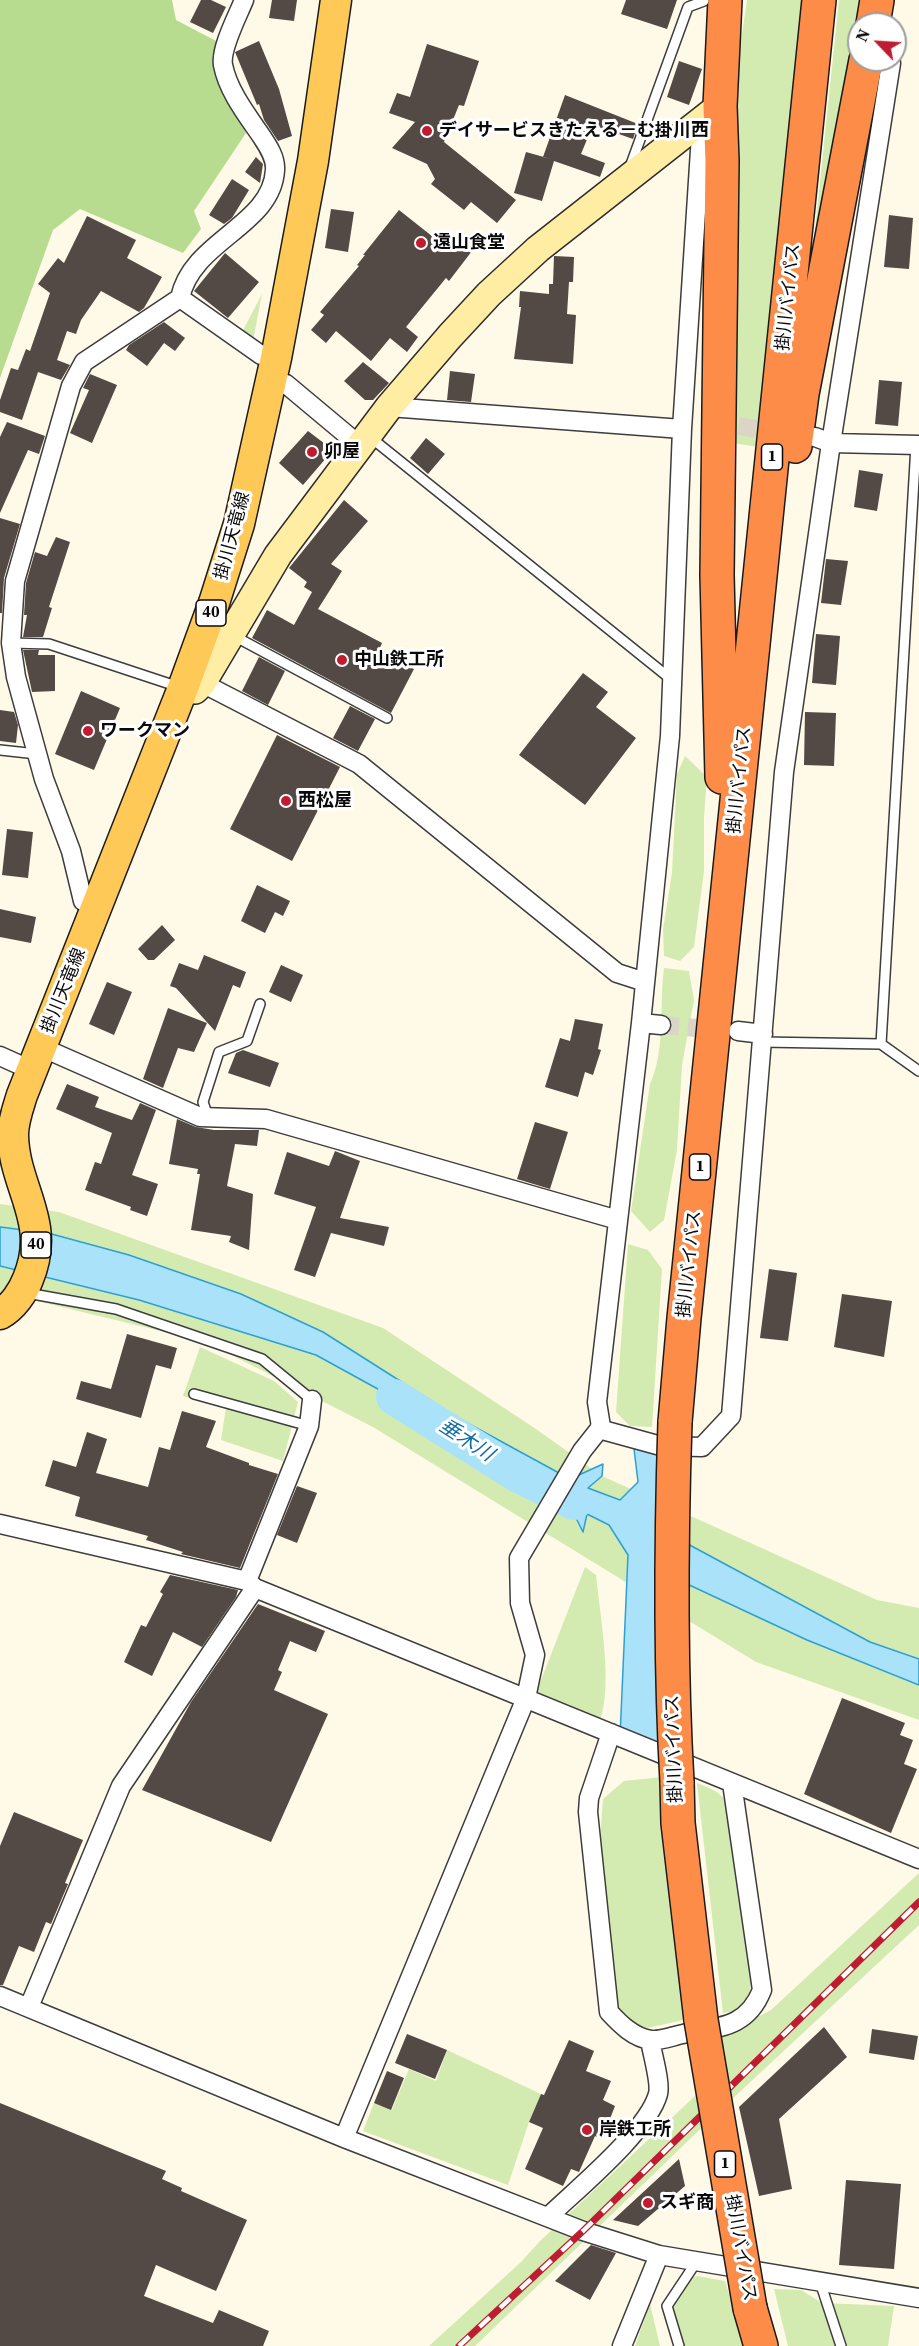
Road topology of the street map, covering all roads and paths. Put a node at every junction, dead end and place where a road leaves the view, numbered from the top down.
1 (244, 0) edge
2 (336, 0) edge
3 (737, 0) edge
4 (819, 0) edge
5 (714, 1) edge
6 (723, 50) junction
7 (864, 72) edge
8 (889, 72) edge
9 (711, 112) junction
10 (626, 178) junction
11 (180, 297) junction
12 (274, 370) junction
13 (389, 407) junction
14 (704, 421) tunnel mouth
15 (682, 424) junction
16 (364, 440) junction
17 (823, 440) junction
18 (917, 445) edge
19 (232, 635) junction
20 (11, 643) junction
21 (672, 680) junction
22 (192, 686) junction
23 (387, 718) dead end
24 (0, 750) edge
25 (37, 754) junction
26 (98, 905) junction
27 (726, 913) junction
28 (645, 982) junction
29 (260, 1004) dead end
30 (641, 1023) junction
31 (661, 1024) tunnel mouth
32 (738, 1031) tunnel mouth
33 (763, 1038) junction
34 (881, 1044) junction
35 (0, 1056) edge
36 (36, 1058) junction
37 (919, 1071) edge
38 (208, 1117) junction
39 (618, 1220) junction
40 (23, 1290) junction
41 (0, 1314) edge
42 (195, 1394) dead end
43 (312, 1400) joint
44 (309, 1426) junction
45 (599, 1429) junction
46 (0, 1524) edge
47 (251, 1585) junction
48 (526, 1698) junction
49 (611, 1733) junction
50 (732, 1783) junction
51 (919, 1859) edge
52 (0, 1996) edge
53 (29, 2007) junction
54 (650, 2040) junction
55 (344, 2138) junction
56 (548, 2217) junction
57 (659, 2254) junction
58 (698, 2261) junction
59 (820, 2282) junction
60 (919, 2298) edge
61 (622, 2346) edge
62 (679, 2346) edge
63 (761, 2346) edge
64 (841, 2346) edge

1 - 11 street
2 - 12 main road, 掛川天竜線 / 40
3 - 6 highway
4 - 27 highway, 掛川バイパス / 1
5 - 6 highway
5 - 10 lane
6 - 9 highway
7 - 27 highway
8 - 17 street
9 - 10 street
9 - 15 street
9 - 27 highway
10 - 13 street
11 - 12 street
11 - 20 street
12 - 16 street
12 - 22 main road, 掛川天竜線 / 40
13 - 15 street
13 - 16 street
14 - 15 street
15 - 21 street
16 - 19 street
16 - 21 lane
17 - 18 street
17 - 33 street
18 - 34 lane
19 - 22 street
19 - 23 lane
20 - 22 lane
20 - 25 street
21 - 28 street
22 - 26 main road, 掛川天竜線 / 40
22 - 28 street
24 - 25 lane
25 - 26 street
26 - 36 main road, 掛川天竜線 / 40
27 - 63 highway, 掛川バイパス / 1, bridge
28 - 30 street
29 - 38 lane
30 - 31 street
30 - 39 street
32 - 33 street
33 - 34 lane
33 - 45 street
34 - 37 lane
35 - 36 street
36 - 38 street
36 - 40 main road, 掛川天竜線 / 40
38 - 39 street
39 - 45 street
40 - 41 main road, 掛川天竜線 / 40
40 - 43 lane
42 - 44 lane
43 - 44 street
44 - 47 street
45 - 48 street
46 - 47 street
47 - 48 street
47 - 53 street
48 - 49 street
48 - 55 street
49 - 50 street
49 - 54 street
50 - 51 street
50 - 54 street
52 - 53 street
53 - 55 street
54 - 56 street
55 - 56 street
56 - 57 street
57 - 58 street
57 - 61 street
58 - 59 street
58 - 62 lane
59 - 60 street
59 - 64 lane

